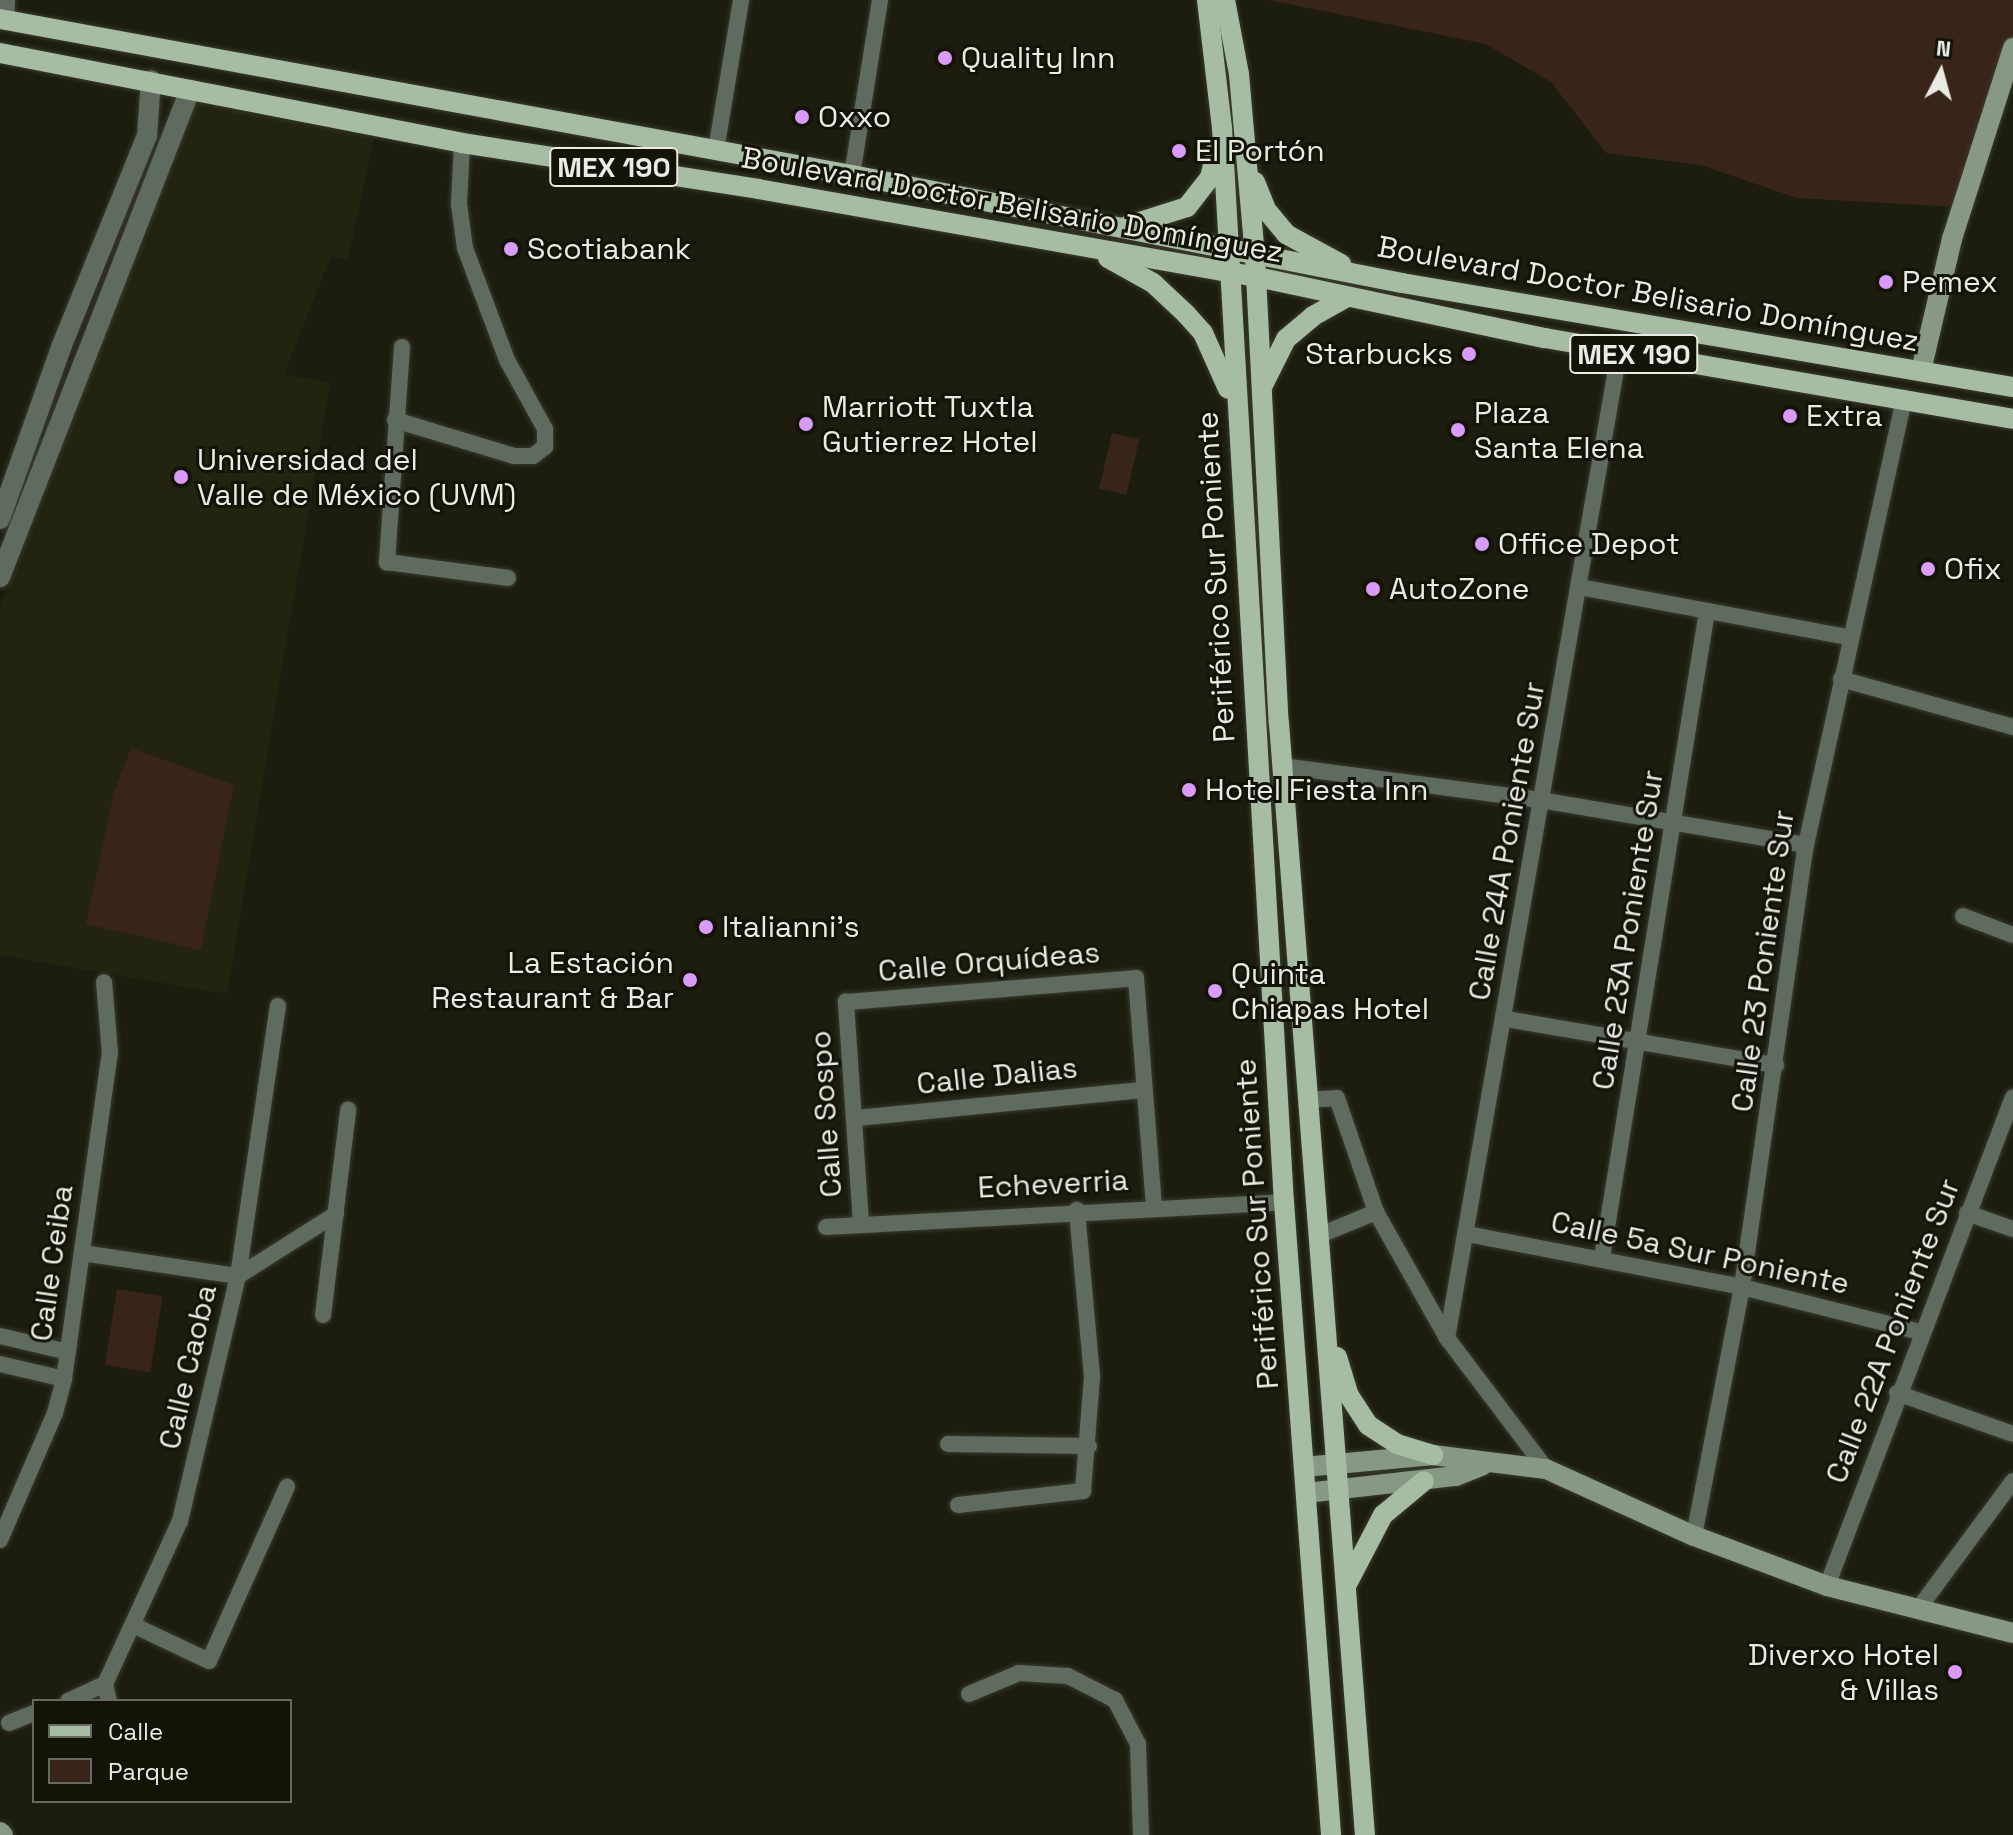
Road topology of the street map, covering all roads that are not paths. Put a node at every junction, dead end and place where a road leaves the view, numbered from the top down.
1 (741, 0) edge
2 (880, 0) edge
3 (1207, 0) edge
4 (1225, 0) edge
5 (4, 13) edge
6 (2013, 48) edge
7 (0, 53) edge
8 (151, 80) junction
9 (190, 90) junction
10 (1222, 128) junction
11 (462, 143) junction
12 (716, 150) junction
13 (1247, 155) junction
14 (852, 175) junction
15 (1106, 227) junction
16 (1228, 249) junction
17 (1094, 251) junction
18 (1255, 256) junction
19 (1230, 273) junction
20 (1257, 277) junction
21 (1374, 278) junction
22 (1346, 298) junction
23 (402, 347) dead end
24 (1619, 352) junction
25 (1921, 371) junction
26 (2013, 387) edge
27 (1259, 395) junction
28 (1904, 398) junction
29 (1236, 411) junction
30 (37, 415) junction
31 (2013, 419) edge
32 (395, 420) junction
33 (57, 422) junction
34 (0, 519) edge
35 (0, 577) edge
36 (508, 578) dead end
37 (1580, 587) junction
38 (1707, 611) junction
39 (1847, 637) junction
40 (1841, 679) junction
41 (1253, 704) junction
42 (1279, 723) junction
43 (2013, 727) edge
44 (1282, 766) junction
45 (1540, 800) junction
46 (1285, 809) junction
47 (1260, 812) junction
48 (1673, 821) junction
49 (1806, 845) junction
50 (1963, 916) dead end
51 (2013, 935) edge
52 (104, 982) dead end
53 (846, 1002) joint
54 (278, 1006) dead end
55 (1506, 1019) junction
56 (1640, 1042) junction
57 (1776, 1065) junction
58 (1142, 1090) junction
59 (2013, 1097) edge
60 (1309, 1100) junction
61 (348, 1110) dead end
62 (857, 1118) junction
63 (1284, 1202) junction
64 (1154, 1206) junction
65 (1077, 1210) junction
66 (1376, 1212) junction
67 (1967, 1213) junction
68 (336, 1214) junction
69 (861, 1223) junction
70 (826, 1227) dead end
71 (2013, 1229) edge
72 (1467, 1234) junction
73 (1320, 1235) junction
74 (82, 1253) junction
75 (1602, 1258) junction
76 (238, 1276) junction
77 (1742, 1287) junction
78 (323, 1315) dead end
79 (1327, 1325) junction
80 (1920, 1332) junction
81 (0, 1336) edge
82 (1447, 1338) junction
83 (68, 1352) junction
84 (0, 1364) edge
85 (64, 1379) junction
86 (1897, 1393) junction
87 (2013, 1434) edge
88 (948, 1444) dead end
89 (1089, 1446) junction
90 (1433, 1455) junction
91 (1336, 1465) junction
92 (1483, 1465) junction
93 (1304, 1467) junction
94 (1546, 1469) junction
95 (1424, 1481) junction
96 (2013, 1481) edge
97 (287, 1487) dead end
98 (1338, 1490) junction
99 (1306, 1493) junction
100 (958, 1505) dead end
101 (1694, 1536) junction
102 (0, 1540) edge
103 (1827, 1586) junction
104 (1345, 1589) junction
105 (1919, 1608) junction
106 (135, 1626) junction
107 (2013, 1633) edge
108 (105, 1684) junction
109 (969, 1694) dead end
110 (72, 1699) edge
111 (109, 1699) edge
112 (32, 1714) edge
113 (9, 1723) dead end
114 (1141, 1835) edge
115 (1331, 1835) edge
116 (1365, 1835) edge

1 - 12 street
2 - 14 street
3 - 10 main road, Periférico Sur Poniente
4 - 13 main road
5 - 12 main road, Boulevard Doctor Belisario Domínguez / MEX 190
6 - 25 main road
7 - 8 main road, Boulevard Doctor Belisario Domínguez / MEX 190
8 - 9 main road, Boulevard Doctor Belisario Domínguez / MEX 190
8 - 30 street
9 - 11 main road, Boulevard Doctor Belisario Domínguez / MEX 190
9 - 33 street
10 - 15 main road
10 - 16 main road, Periférico Sur Poniente
11 - 17 main road, Boulevard Doctor Belisario Domínguez / MEX 190
11 - 32 street
12 - 14 main road, Boulevard Doctor Belisario Domínguez / MEX 190
13 - 18 main road, Periférico Sur Poniente
13 - 21 main road
14 - 15 main road, Boulevard Doctor Belisario Domínguez / MEX 190
15 - 16 main road, Boulevard Doctor Belisario Domínguez / MEX 190
16 - 18 main road, Boulevard Doctor Belisario Domínguez / MEX 190
16 - 19 main road, Periférico Sur Poniente
17 - 19 main road, Boulevard Doctor Belisario Domínguez / MEX 190
17 - 29 main road
18 - 20 main road, Periférico Sur Poniente
18 - 21 main road, Boulevard Doctor Belisario Domínguez / MEX 190
19 - 20 main road, Boulevard Doctor Belisario Domínguez / MEX 190
19 - 29 main road, Periférico Sur Poniente
20 - 22 main road, Boulevard Doctor Belisario Domínguez / MEX 190
20 - 27 main road, Periférico Sur Poniente
21 - 25 main road, Boulevard Doctor Belisario Domínguez / MEX 190
22 - 24 main road, Boulevard Doctor Belisario Domínguez / MEX 190
22 - 27 main road
23 - 32 street
24 - 28 main road, Boulevard Doctor Belisario Domínguez / MEX 190
24 - 37 street, Calle 24A Poniente Sur
25 - 26 main road, Boulevard Doctor Belisario Domínguez / MEX 190
27 - 42 main road, Periférico Sur Poniente
28 - 31 main road, Boulevard Doctor Belisario Domínguez / MEX 190
28 - 39 street, Calle 23 Poniente Sur
29 - 41 main road, Periférico Sur Poniente
30 - 33 street
30 - 34 street
32 - 36 street
33 - 35 street
37 - 38 street
37 - 45 street, Calle 24A Poniente Sur
38 - 39 street
38 - 48 street, Calle 23A Poniente Sur
39 - 40 street, Calle 23 Poniente Sur
40 - 43 street
40 - 49 street, Calle 23 Poniente Sur
41 - 42 main road
41 - 47 main road, Periférico Sur Poniente
42 - 44 main road, Periférico Sur Poniente
44 - 45 street
44 - 46 main road, Periférico Sur Poniente
45 - 48 street
45 - 55 street, Calle 24A Poniente Sur
46 - 47 main road
46 - 60 main road, Periférico Sur Poniente
47 - 63 main road, Periférico Sur Poniente
48 - 49 street
48 - 56 street, Calle 23A Poniente Sur
49 - 57 street, Calle 23 Poniente Sur
50 - 51 street
52 - 74 street, Calle Ceiba
53 - 58 street, Calle Orquídeas
53 - 62 street, Calle Sospo
54 - 76 street, Calle Caoba
55 - 56 street
55 - 72 street, Calle 24A Poniente Sur
56 - 57 street
56 - 75 street, Calle 23A Poniente Sur
57 - 77 street, Calle 23 Poniente Sur
58 - 62 street, Calle Dalias
58 - 64 street
59 - 67 street, Calle 22A Poniente Sur
60 - 66 street
60 - 73 main road, Periférico Sur Poniente
61 - 68 street
62 - 69 street, Calle Sospo
63 - 64 street, Echeverria
63 - 93 main road, Periférico Sur Poniente
64 - 65 street, Echeverria
65 - 69 street, Echeverria
65 - 89 street
66 - 73 street
66 - 82 street
67 - 71 street
67 - 80 street, Calle 22A Poniente Sur
68 - 76 street
68 - 78 street
69 - 70 street, Echeverria
72 - 75 street, Calle 5a Sur Poniente
72 - 82 street, Calle 24A Poniente Sur
73 - 79 main road, Periférico Sur Poniente
74 - 76 street
74 - 83 street, Calle Ceiba
75 - 77 street, Calle 5a Sur Poniente
76 - 106 street, Calle Caoba
77 - 80 street, Calle 5a Sur Poniente
77 - 101 street, Calle 23 Poniente Sur
79 - 90 main road
79 - 91 main road, Periférico Sur Poniente
80 - 86 street, Calle 22A Poniente Sur
81 - 83 street
82 - 94 street
83 - 85 street, Calle Ceiba
84 - 85 street
85 - 102 street, Calle Ceiba
86 - 87 street
86 - 103 street, Calle 22A Poniente Sur
88 - 89 street
89 - 100 street
90 - 91 main road
90 - 92 main road
91 - 93 main road
91 - 98 main road, Periférico Sur Poniente
92 - 94 main road
92 - 95 main road
93 - 99 main road, Periférico Sur Poniente
94 - 101 main road
95 - 98 main road
95 - 104 main road
96 - 105 street
97 - 106 street
98 - 99 main road
98 - 104 main road, Periférico Sur Poniente
99 - 115 main road, Periférico Sur Poniente
101 - 103 main road
103 - 105 main road
104 - 116 main road, Periférico Sur Poniente
105 - 107 main road
106 - 108 street, Calle Caoba
108 - 110 street
108 - 111 street
109 - 114 street
112 - 113 street

